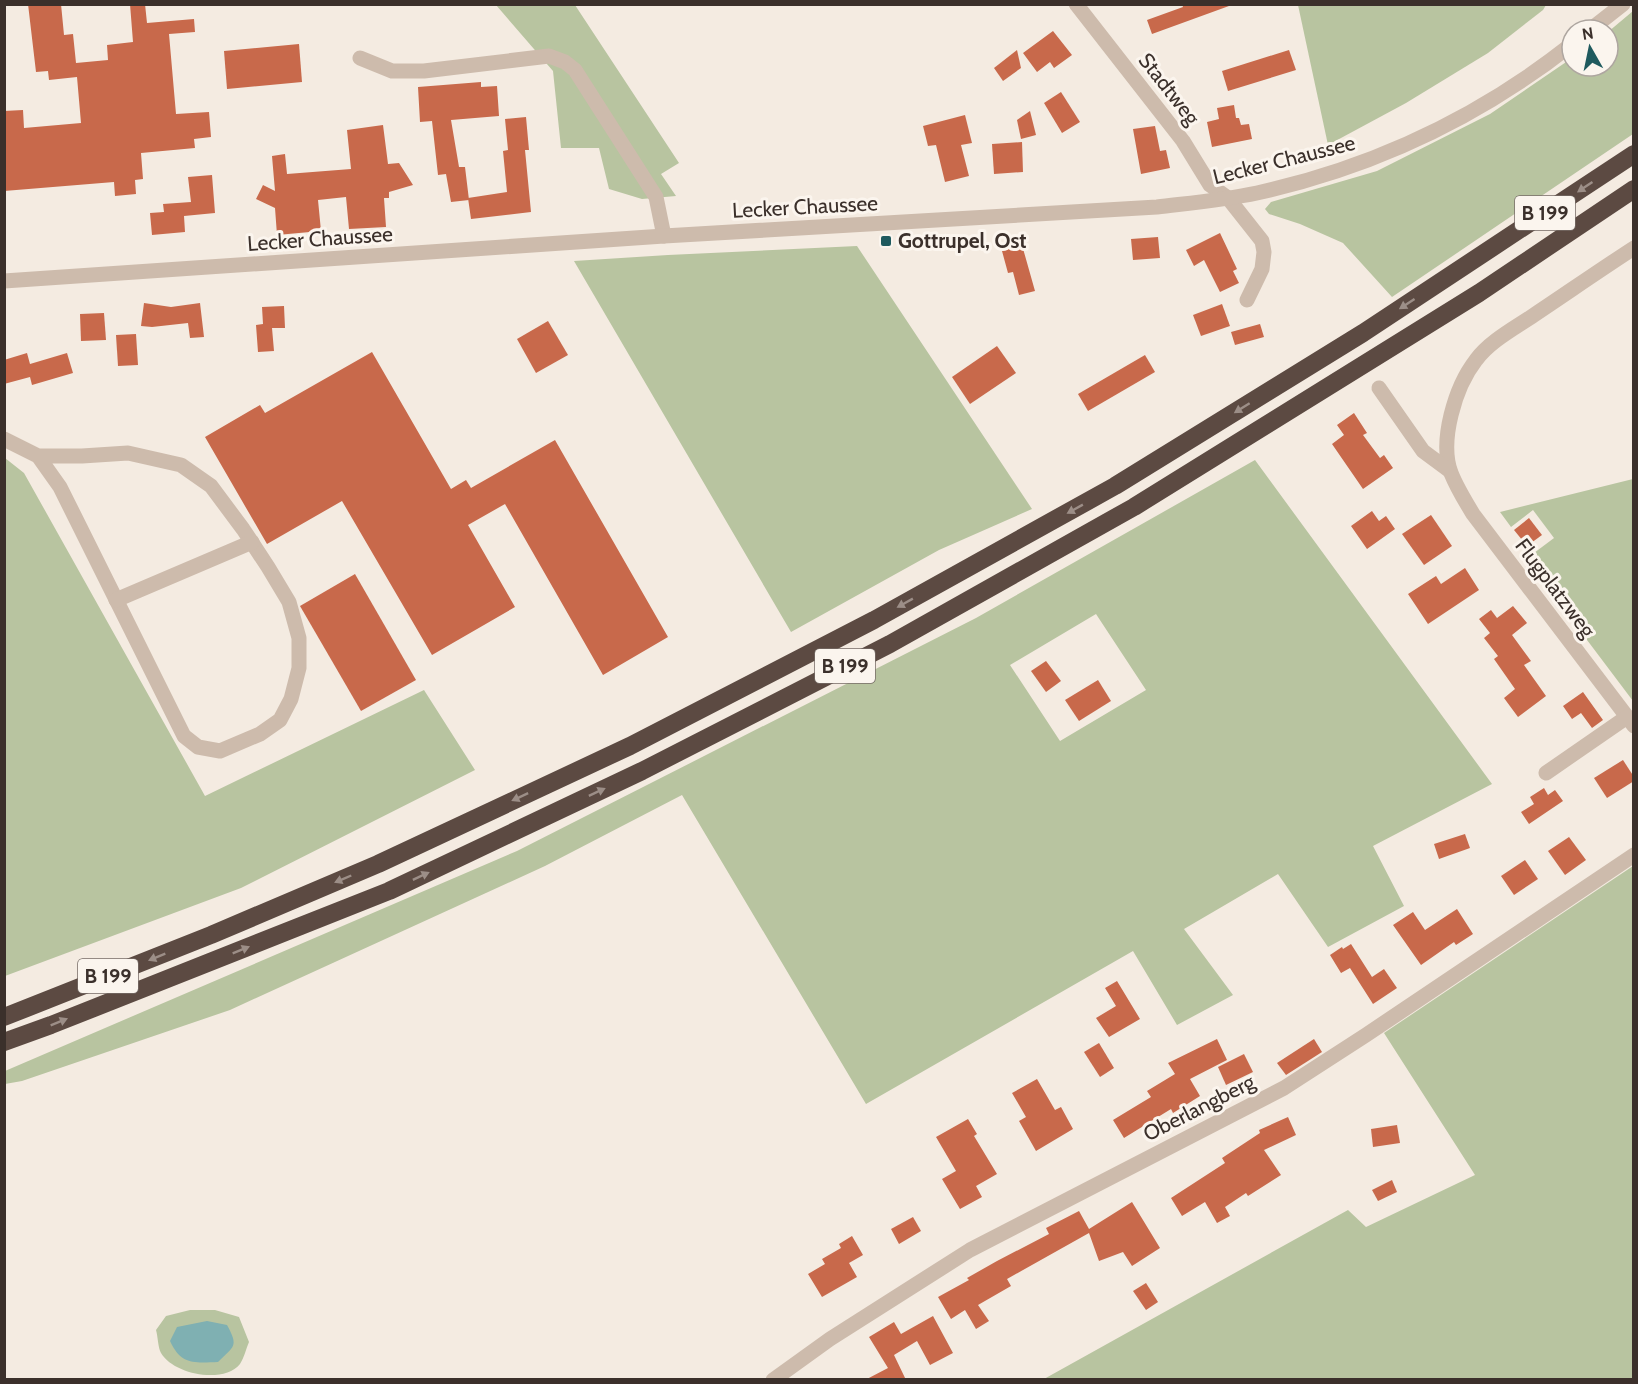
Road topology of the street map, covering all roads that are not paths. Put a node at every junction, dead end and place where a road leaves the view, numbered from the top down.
1 (1076, 4) edge
2 (1623, 4) edge
3 (1605, 18) edge
4 (1560, 54) edge
5 (360, 58) dead end
6 (1634, 154) edge
7 (1634, 189) edge
8 (1228, 198) junction
9 (663, 236) junction
10 (1634, 248) edge
11 (4, 281) edge
12 (1247, 300) dead end
13 (1379, 388) dead end
14 (4, 439) edge
15 (38, 456) junction
16 (1450, 471) junction
17 (252, 542) junction
18 (116, 600) junction
19 (1630, 722) edge
20 (1546, 773) dead end
21 (1634, 855) edge
22 (4, 1017) edge
23 (4, 1042) edge
24 (773, 1380) edge

1 - 8 street, Stadtweg
2 - 3 street
4 - 8 street, Lecker Chaussee
5 - 9 street
6 -> 22 highway, B 199
23 -> 7 highway, B 199
8 - 9 street, Lecker Chaussee
8 - 12 street, Stadtweg
9 - 11 street, Lecker Chaussee
10 - 16 street, Flugplatzweg
13 - 16 street, Flugplatzweg
14 - 15 street
15 - 17 street
15 - 18 street
16 - 19 street, Flugplatzweg
17 - 18 street
17 - 18 street
19 - 20 street
21 - 24 street, Oberlangberg

